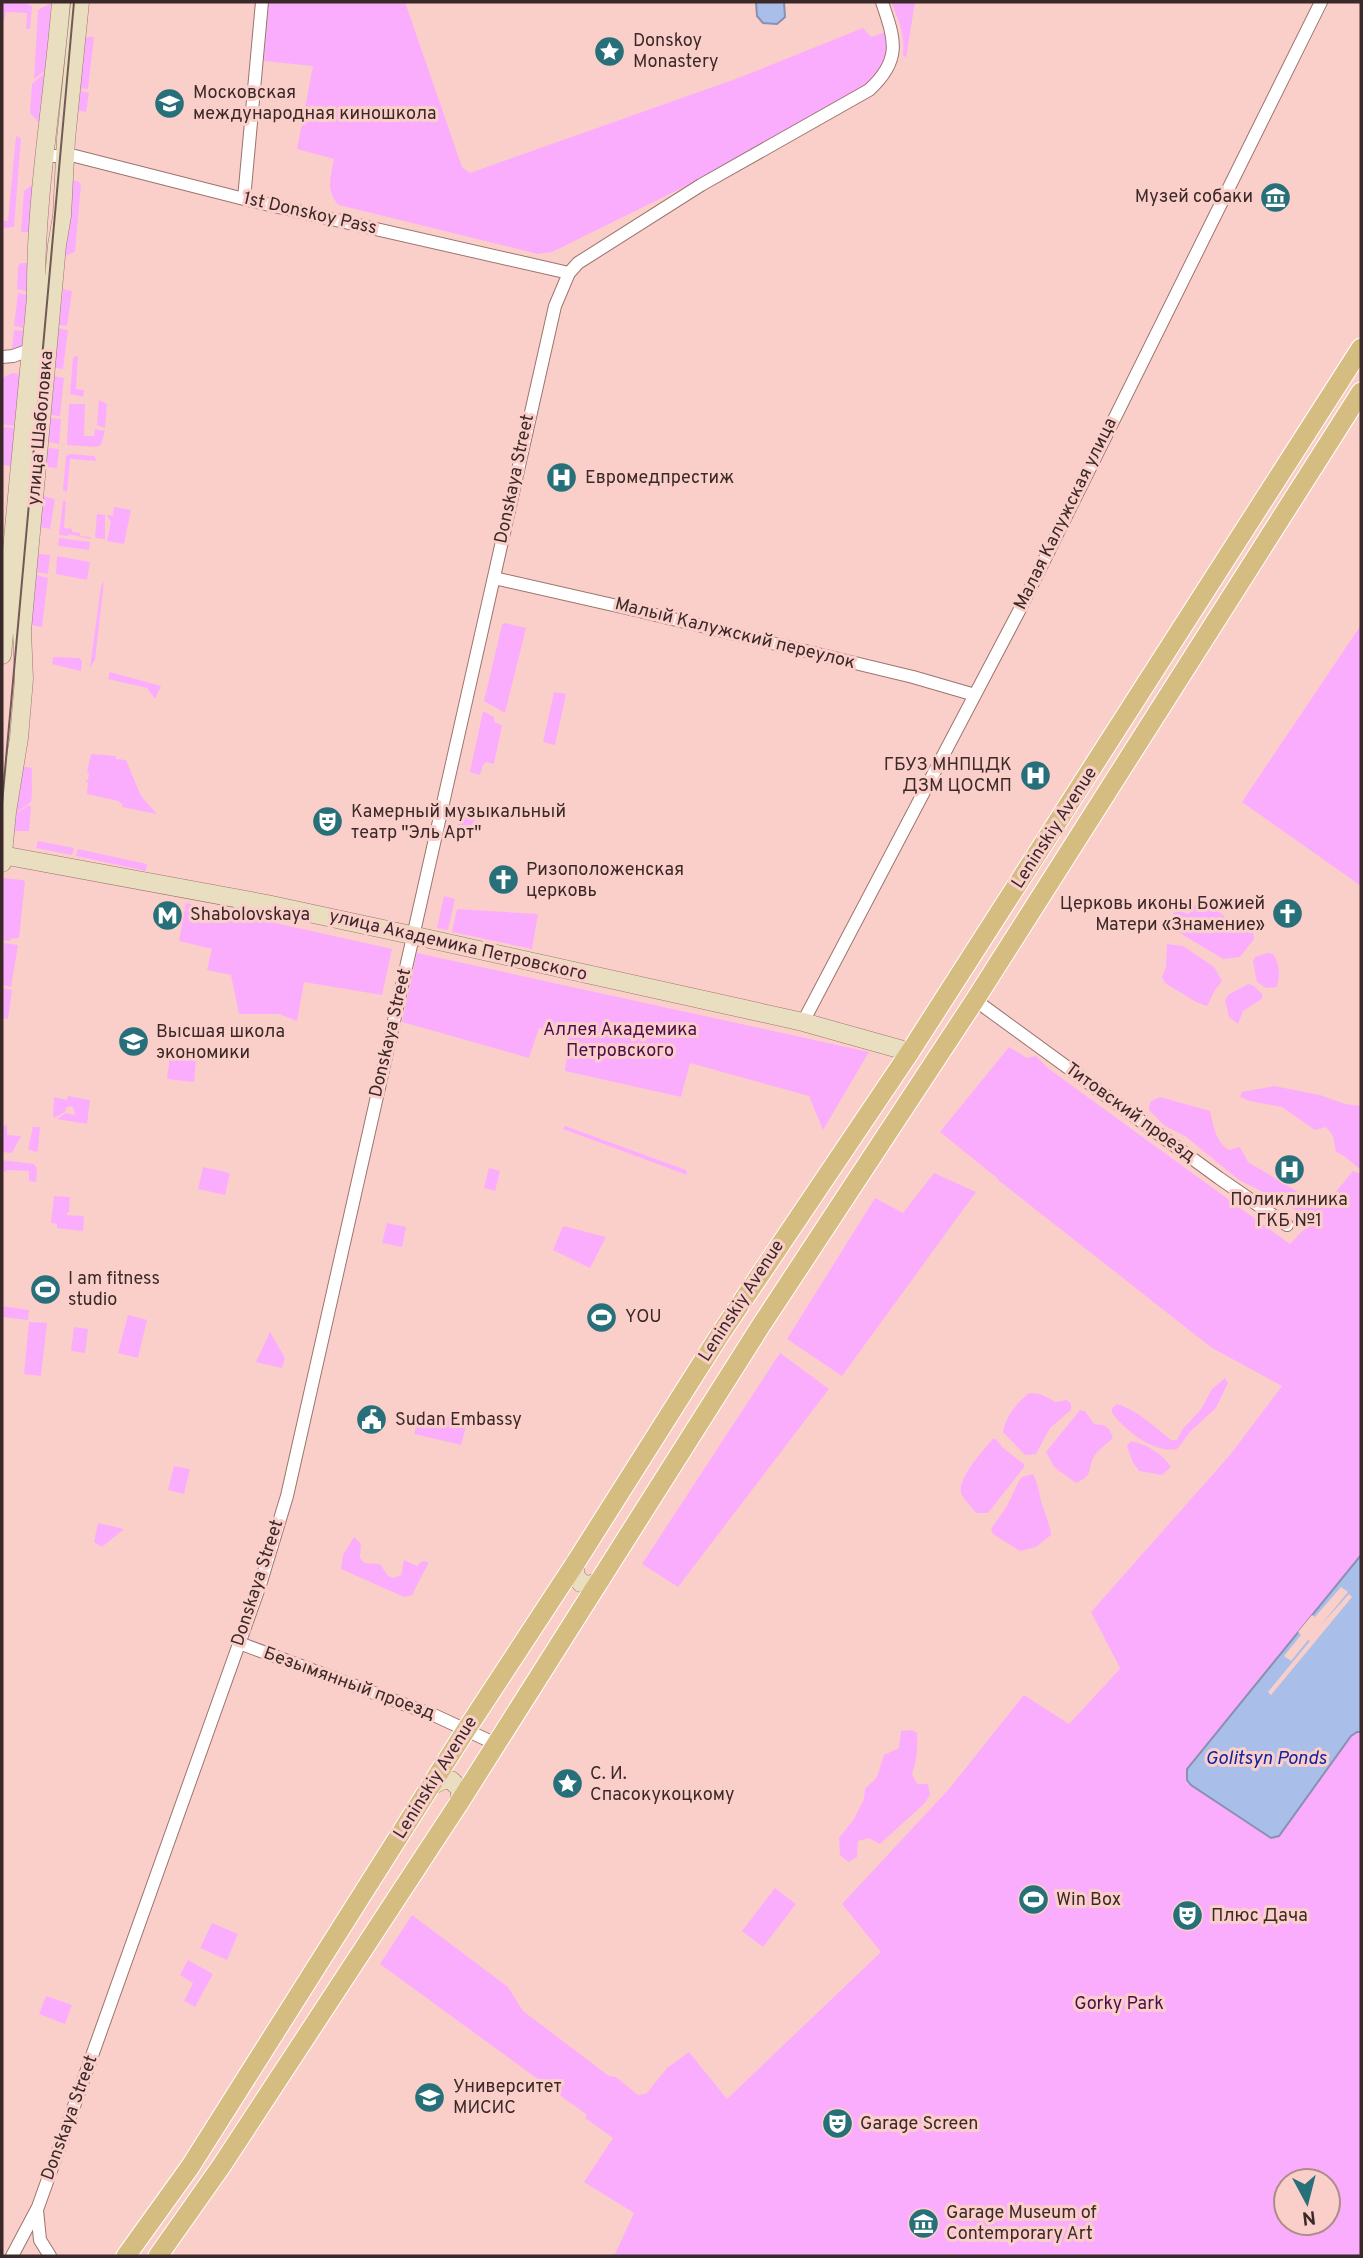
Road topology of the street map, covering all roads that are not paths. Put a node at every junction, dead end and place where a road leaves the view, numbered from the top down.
1 (61, 2) edge
2 (80, 2) edge
3 (262, 2) edge
4 (882, 2) edge
5 (1321, 2) edge
6 (52, 156) junction
7 (87, 159) junction
8 (65, 177) junction
9 (244, 199) junction
10 (569, 273) junction
11 (49, 342) junction
12 (1361, 348) edge
13 (31, 349) junction
14 (7, 356) edge
15 (30, 368) junction
16 (1361, 392) edge
17 (494, 578) junction
18 (2, 655) edge
19 (975, 695) junction
20 (2, 855) edge
21 (2, 863) edge
22 (413, 936) junction
23 (975, 1000) junction
24 (803, 1022) junction
25 (910, 1052) junction
26 (1287, 1225) dead end
27 (575, 1562) junction
28 (601, 1580) junction
29 (239, 1643) junction
30 (466, 1730) junction
31 (496, 1744) junction
32 (430, 1787) junction
33 (459, 1803) junction
34 (37, 2210) junction
35 (130, 2250) edge
36 (12, 2256) edge
37 (50, 2256) edge
38 (118, 2256) edge
39 (158, 2256) edge

1 - 6 main road, улица Шаболовка
2 - 6 main road, улица Шаболовка
3 - 9 street
4 - 10 street, Donskaya Street
5 - 19 street, Малая Калужская улица
6 - 7 street, 1st Donskoy Pass
6 - 8 main road, улица Шаболовка
6 - 13 main road, улица Шаболовка
7 - 8 street
7 - 9 street, 1st Donskoy Pass
8 - 11 main road, улица Шаболовка
9 - 10 street, 1st Donskoy Pass
10 - 17 street, Donskaya Street
11 - 13 street
11 - 20 main road, улица Шаболовка
12 - 25 main road, Leninskiy Avenue
13 - 14 street
13 - 15 main road, улица Шаболовка
14 - 15 street
15 - 18 main road, улица Шаболовка
16 - 23 main road, Leninskiy Avenue
17 - 19 street, Малый Калужский переулок
17 - 22 street, Donskaya Street
19 - 24 street, Малая Калужская улица
20 - 21 main road, улица Шаболовка
20 - 22 main road, улица Академика Петровского
22 - 24 main road, улица Академика Петровского
22 - 29 street, Donskaya Street
23 - 26 street, Титовский проезд
23 - 28 main road, Leninskiy Avenue
24 - 25 main road, улица Академика Петровского
25 - 27 main road, Leninskiy Avenue
27 - 28 main road
27 - 30 main road, Leninskiy Avenue
28 - 31 main road, Leninskiy Avenue
29 - 30 street, Безымянный проезд
29 - 34 street, Donskaya Street
30 - 31 street, Безымянный проезд
30 - 32 main road, Leninskiy Avenue
31 - 33 main road, Leninskiy Avenue
32 - 33 main road
32 - 35 main road, Leninskiy Avenue
33 - 39 main road, Leninskiy Avenue
34 - 36 street, Donskaya Street
34 - 37 street, Donskaya Street
35 - 38 main road, Leninskiy Avenue

